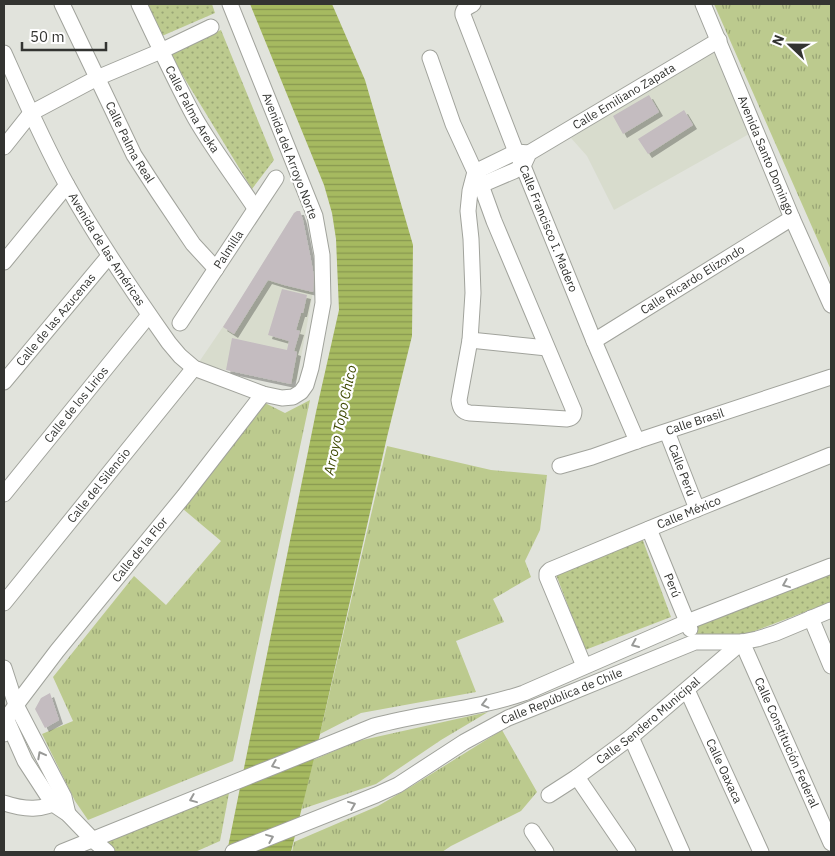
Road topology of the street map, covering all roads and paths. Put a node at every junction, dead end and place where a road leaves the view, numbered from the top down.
1 (62, 4) edge
2 (139, 4) edge
3 (230, 4) edge
4 (704, 4) edge
5 (468, 10) edge
6 (211, 27) dead end
7 (718, 40) junction
8 (161, 51) junction
9 (4, 53) edge
10 (430, 58) dead end
11 (97, 78) junction
12 (31, 113) junction
13 (4, 147) edge
14 (523, 157) junction
15 (276, 178) dead end
16 (476, 181) junction
17 (67, 185) junction
18 (255, 208) junction
19 (792, 218) junction
20 (109, 256) junction
21 (4, 262) edge
22 (216, 269) junction
23 (831, 305) edge
24 (149, 315) junction
25 (180, 322) dead end
26 (470, 340) junction
27 (594, 341) junction
28 (547, 348) junction
29 (194, 368) junction
30 (831, 377) edge
31 (4, 382) edge
32 (263, 394) junction
33 (667, 432) junction
34 (637, 441) junction
35 (831, 455) edge
36 (560, 466) dead end
37 (4, 494) edge
38 (697, 509) junction
39 (649, 529) junction
40 (831, 566) edge
41 (4, 603) edge
42 (831, 610) edge
43 (811, 618) junction
44 (687, 622) junction
45 (695, 642) junction
46 (742, 642) junction
47 (584, 666) junction
48 (831, 666) edge
49 (4, 668) edge
50 (687, 690) junction
51 (9, 712) edge
52 (4, 734) edge
53 (631, 737) junction
54 (577, 777) junction
55 (549, 795) dead end
56 (59, 801) junction
57 (4, 804) edge
58 (532, 831) dead end
59 (93, 840) junction
60 (831, 843) edge
61 (62, 852) edge
62 (107, 852) edge
63 (233, 852) edge
64 (546, 852) edge
65 (628, 852) edge
66 (682, 852) edge
67 (760, 852) edge

1 - 11 street, Calle Palma Real
2 - 8 street, Calle Palma Areka
3 - 32 street, Avenida del Arroyo Norte
4 - 7 street, Avenida Santo Domingo
5 - 14 street, Calle Francisco I. Madero
6 - 8 street
7 - 14 street, Calle Emiliano Zapata
7 - 19 street, Avenida Santo Domingo
8 - 11 street
8 - 18 street, Calle Palma Areka
9 - 12 street, Avenida de las Américas
10 - 16 street
11 - 12 street
11 - 22 street, Calle Palma Real
12 - 13 street
12 - 17 street, Avenida de las Américas
14 - 16 street, Calle Emiliano Zapata
14 - 27 street, Calle Francisco I. Madero
15 - 18 street, Palmilla
16 - 26 street
16 - 28 street
17 - 20 street, Avenida de las Américas
17 - 21 street
18 - 22 street, Palmilla
19 - 23 street, Avenida Santo Domingo
19 - 27 street, Calle Ricardo Elizondo
20 - 24 street, Avenida de las Américas
20 - 31 street, Calle de las Azucenas
22 - 25 street, Palmilla
24 - 29 street, Avenida de las Américas
24 - 37 street, Calle de los Lirios
26 - 28 street
26 - 28 street
27 - 34 street, Calle Francisco I. Madero
29 - 32 street, Avenida de las Américas
29 - 41 street, Calle del Silencio
30 - 33 street, Calle Brasil
32 - 51 street, Calle de la Flor
33 - 34 street, Calle Brasil
33 - 38 street, Calle Perú
34 - 36 street, Calle Brasil
35 - 38 street, Calle México
38 - 39 street, Calle México
39 - 44 street, Perú
39 - 47 street, Calle México
40 -> 44 street, Calle República de Chile
42 - 43 street, Calle República de Chile
43 - 46 street, Calle República de Chile
43 - 48 street
44 - 45 street, Perú
44 -> 47 street, Calle República de Chile
45 - 46 street, Calle República de Chile
63 -> 45 street, Calle República de Chile
46 - 50 street, Calle Sendero Municipal
46 - 60 street, Calle Constitución Federal
47 -> 59 street, Calle República de Chile
49 - 51 street
50 - 53 street, Calle Sendero Municipal
50 - 67 street, Calle Oaxaca
51 - 52 street
51 - 56 street
53 - 54 street, Calle Sendero Municipal
53 - 66 street
54 - 55 street, Calle Sendero Municipal
54 - 65 street
56 - 57 street
56 - 59 street
58 - 64 street
59 - 61 street, Calle República de Chile
59 - 62 street

